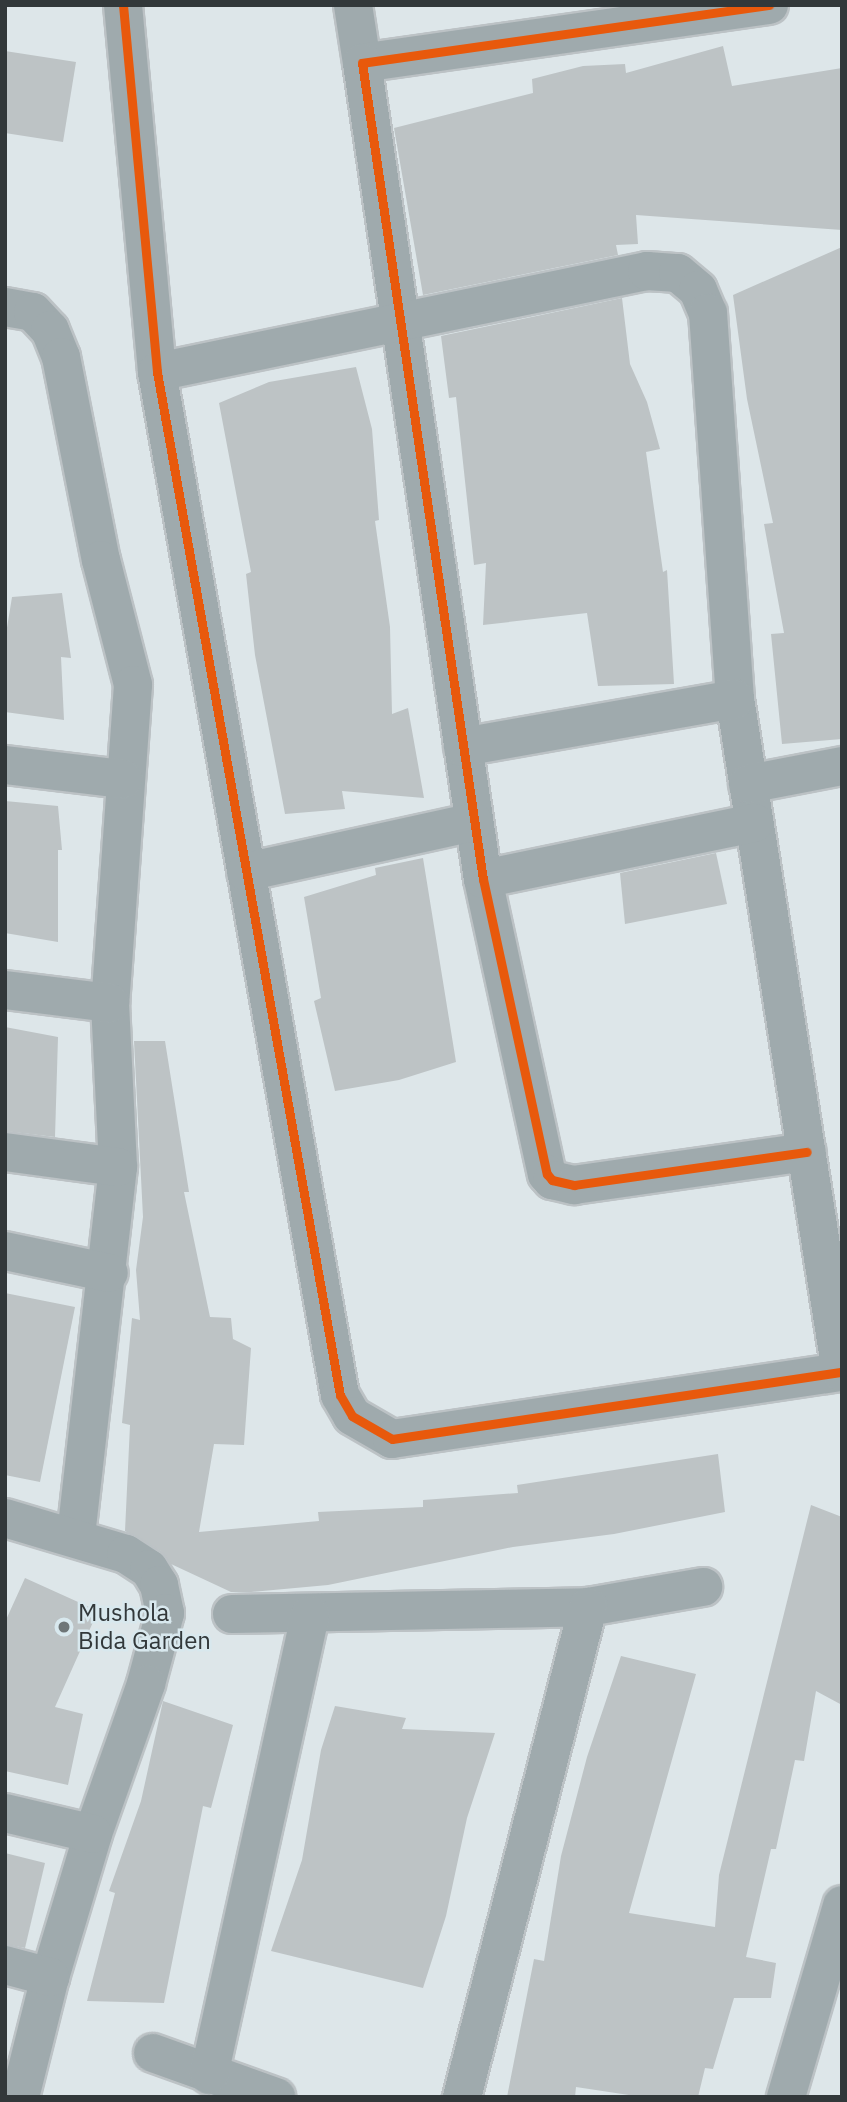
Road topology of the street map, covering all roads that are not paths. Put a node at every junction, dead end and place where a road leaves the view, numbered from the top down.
1 (123, 5) edge
2 (353, 5) edge
3 (769, 5) edge
4 (631, 15) edge
5 (362, 63) junction
6 (5, 307) edge
7 (401, 325) junction
8 (158, 372) junction
9 (735, 699) junction
10 (463, 747) junction
11 (5, 765) edge
12 (842, 766) edge
13 (123, 779) junction
14 (748, 784) junction
15 (474, 822) junction
16 (754, 823) junction
17 (246, 872) junction
18 (483, 879) junction
19 (5, 990) edge
20 (110, 1003) junction
21 (5, 1152) edge
22 (807, 1152) junction
23 (118, 1167) junction
24 (5, 1251) edge
25 (109, 1273) junction
26 (841, 1372) edge
27 (5, 1518) edge
28 (76, 1537) junction
29 (703, 1587) dead end
30 (588, 1607) junction
31 (232, 1614) dead end
32 (310, 1615) junction
33 (5, 1813) edge
34 (93, 1834) junction
35 (842, 1905) edge
36 (5, 1965) edge
37 (50, 1977) junction
38 (153, 2053) dead end
39 (209, 2075) junction
40 (20, 2097) edge
41 (276, 2097) edge
42 (462, 2097) edge
43 (786, 2097) edge

1 - 8 street
2 - 5 street
3 - 4 street
4 - 5 street
5 - 7 street
6 - 13 street
7 - 8 street
7 - 9 street
7 - 10 street
8 - 17 street
9 - 10 street
9 - 14 street
10 - 15 street
11 - 13 street
12 - 14 street
13 - 20 street
14 - 16 street
15 - 17 street
15 - 18 street
16 - 18 street
16 - 22 street
17 - 26 street
18 - 22 street
19 - 20 street
20 - 23 street
21 - 23 street
22 - 26 street
23 - 25 street
24 - 25 street
25 - 28 street
27 - 28 street
28 - 34 street
29 - 30 street
30 - 32 street
30 - 42 street
31 - 32 street
32 - 39 street
33 - 34 street
34 - 37 street
35 - 43 street
36 - 37 street
37 - 40 street
38 - 39 street
39 - 41 street

